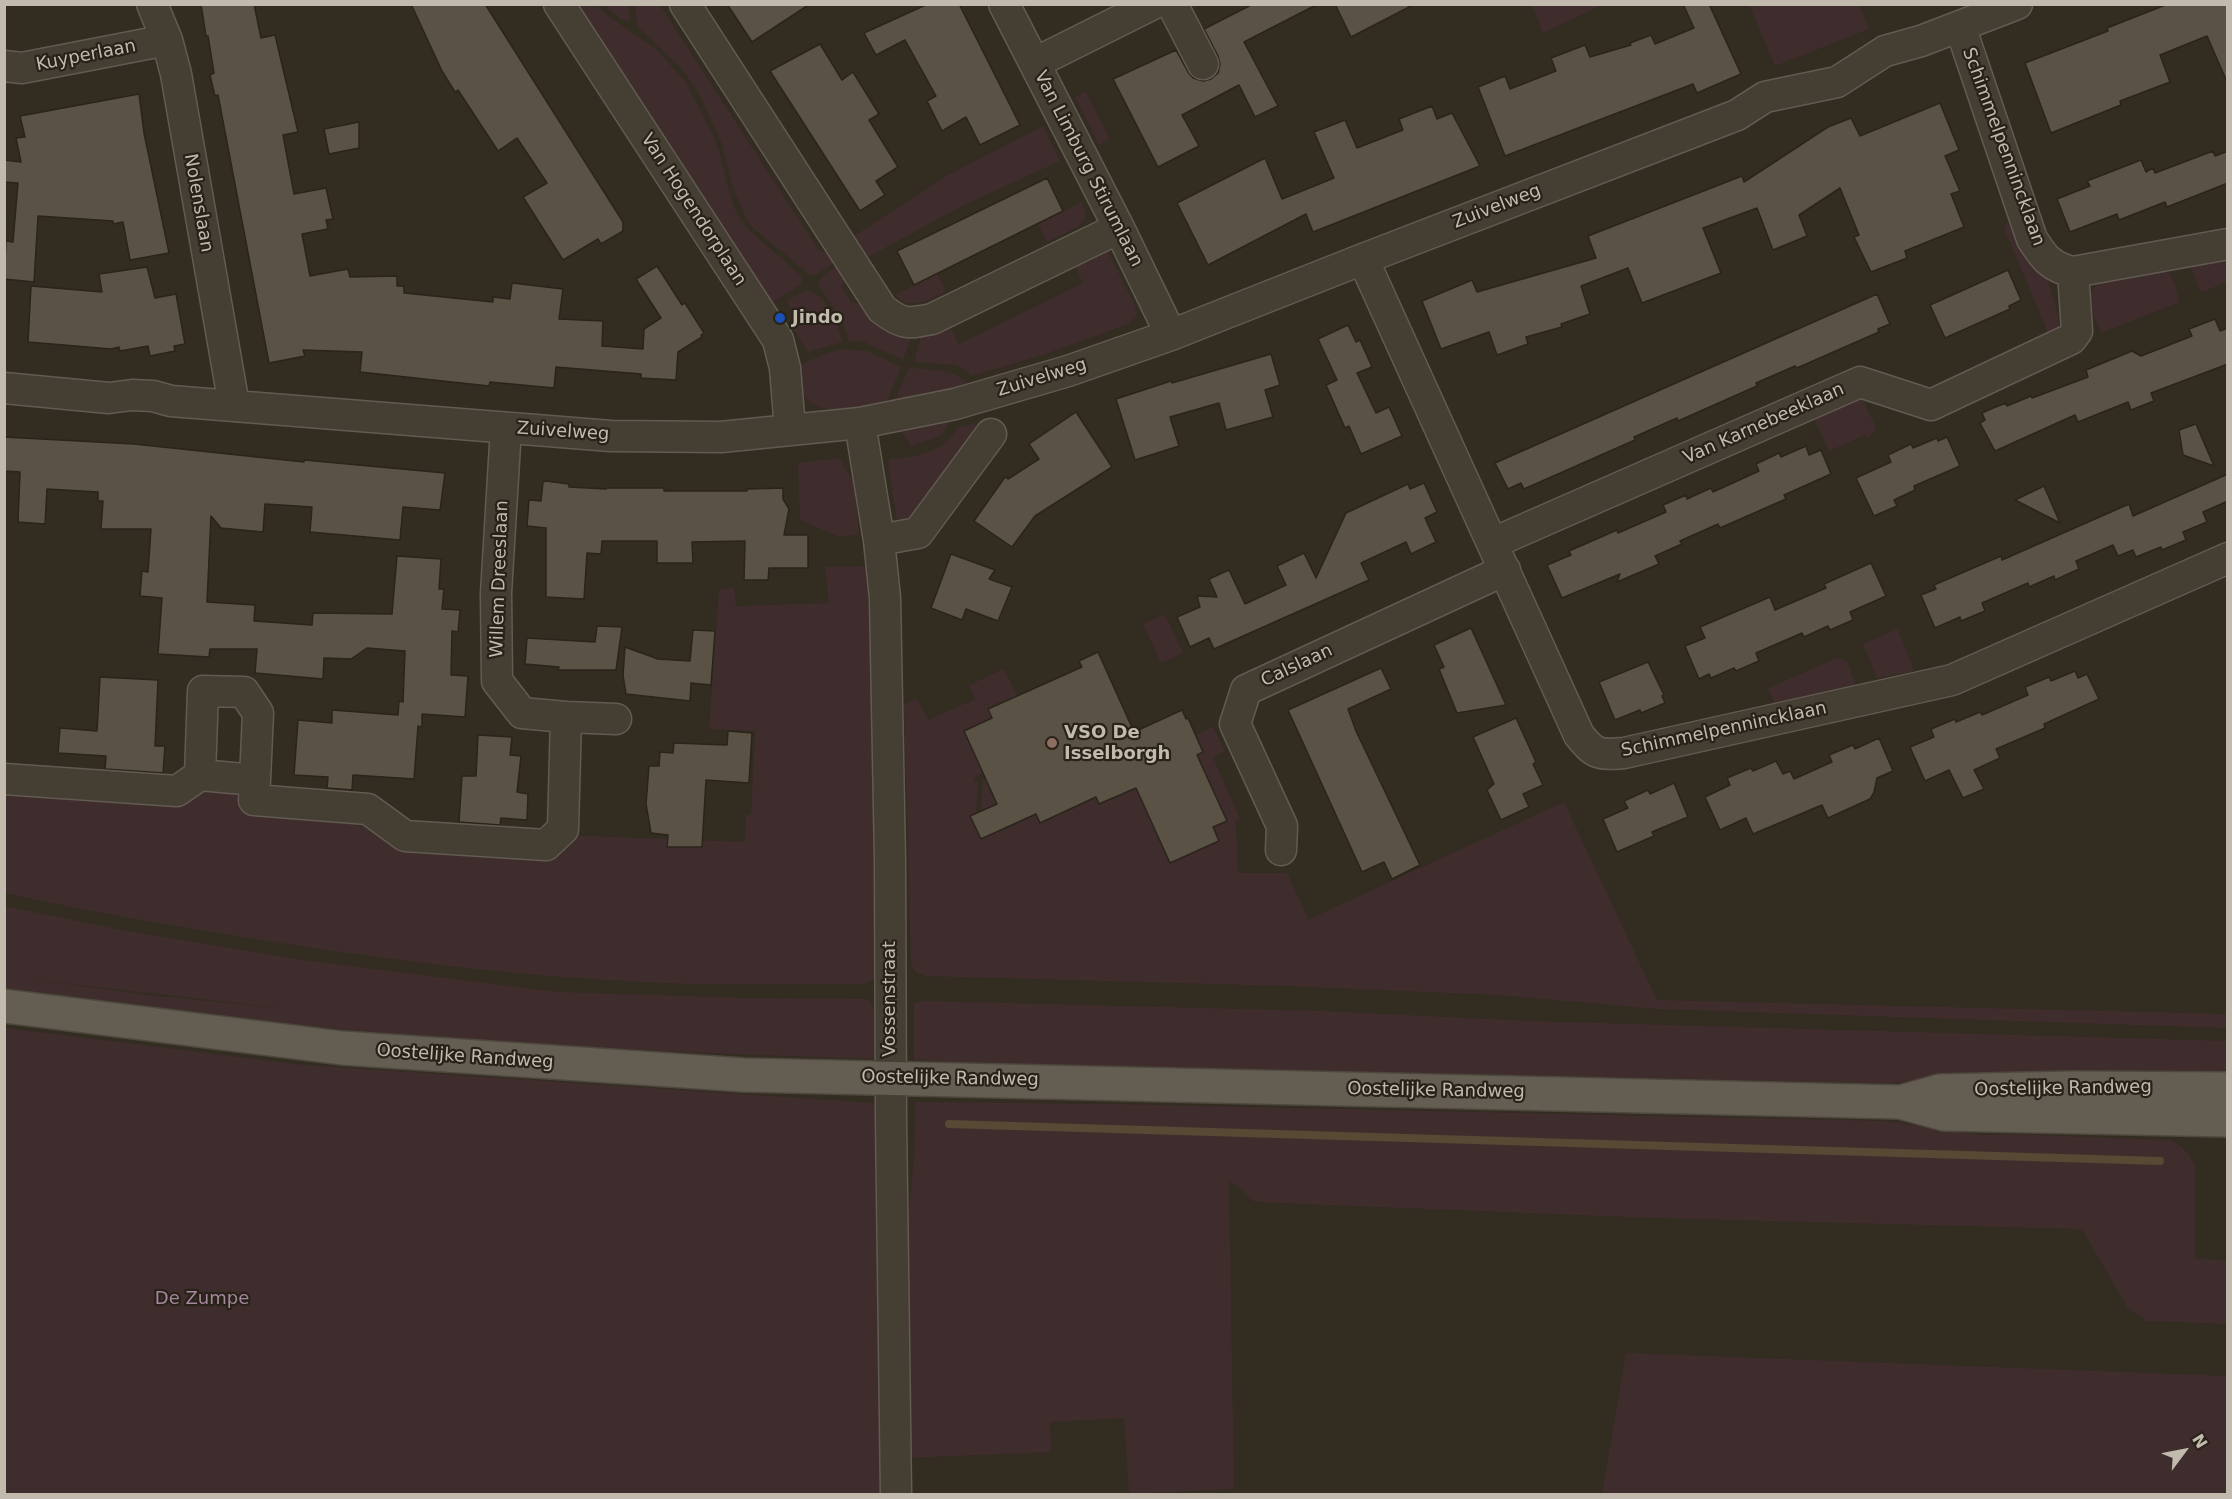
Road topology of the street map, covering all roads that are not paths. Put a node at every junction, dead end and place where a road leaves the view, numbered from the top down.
1 (152, 4) edge
2 (559, 4) edge
3 (685, 4) edge
4 (1005, 4) edge
5 (1153, 4) edge
6 (1172, 4) edge
7 (2017, 4) edge
8 (1960, 26) junction
9 (167, 40) junction
10 (1035, 63) junction
11 (1203, 64) dead end
12 (4, 66) edge
13 (1119, 228) junction
14 (2228, 244) edge
15 (1363, 259) junction
16 (2073, 272) junction
17 (1171, 335) junction
18 (4, 388) edge
19 (234, 405) junction
20 (860, 423) junction
21 (506, 428) junction
22 (790, 429) junction
23 (991, 434) dead end
24 (879, 540) junction
25 (1493, 543) junction
26 (2228, 558) edge
27 (1504, 570) junction
28 (566, 717) junction
29 (616, 719) dead end
30 (200, 775) junction
31 (4, 779) edge
32 (255, 780) junction
33 (1281, 850) dead end
34 (4, 1006) edge
35 (890, 1078) junction
36 (2228, 1089) edge
37 (1900, 1102) junction
38 (2228, 1120) edge
39 (896, 1494) edge

1 - 9 street, Nolenslaan
2 - 22 street, Van Hogendorplaan
3 - 13 street
4 - 10 street, Van Limburg Stirumlaan
5 - 10 street
6 - 11 street
7 - 8 street, Zuivelweg
8 - 15 street, Zuivelweg
8 - 16 street, Schimmelpennincklaan
9 - 12 street, Kuyperlaan
9 - 19 street, Nolenslaan
10 - 13 street, Van Limburg Stirumlaan
13 - 17 street, Van Limburg Stirumlaan
14 - 16 street
15 - 17 street, Zuivelweg
15 - 25 street, Schimmelpennincklaan
16 - 25 street, Van Karnebeeklaan
17 - 20 street, Zuivelweg
18 - 19 street, Zuivelweg
19 - 21 street, Zuivelweg
20 - 22 street, Zuivelweg
20 - 24 street, Vossenstraat
21 - 22 street, Zuivelweg
21 - 28 street, Willem Dreeslaan
23 - 24 street
24 - 35 street, Vossenstraat
25 - 27 street, Schimmelpennincklaan
26 - 27 street, Schimmelpennincklaan
27 - 33 street, Calslaan
28 - 29 street, Willem Dreeslaan
28 - 32 street
30 - 31 street
30 - 32 street
30 - 32 street
34 - 35 main road, Oostelijke Randweg
35 - 37 main road, Oostelijke Randweg
35 - 39 street, Vossenstraat
36 - 37 main road, Oostelijke Randweg
37 - 38 main road, Oostelijke Randweg

